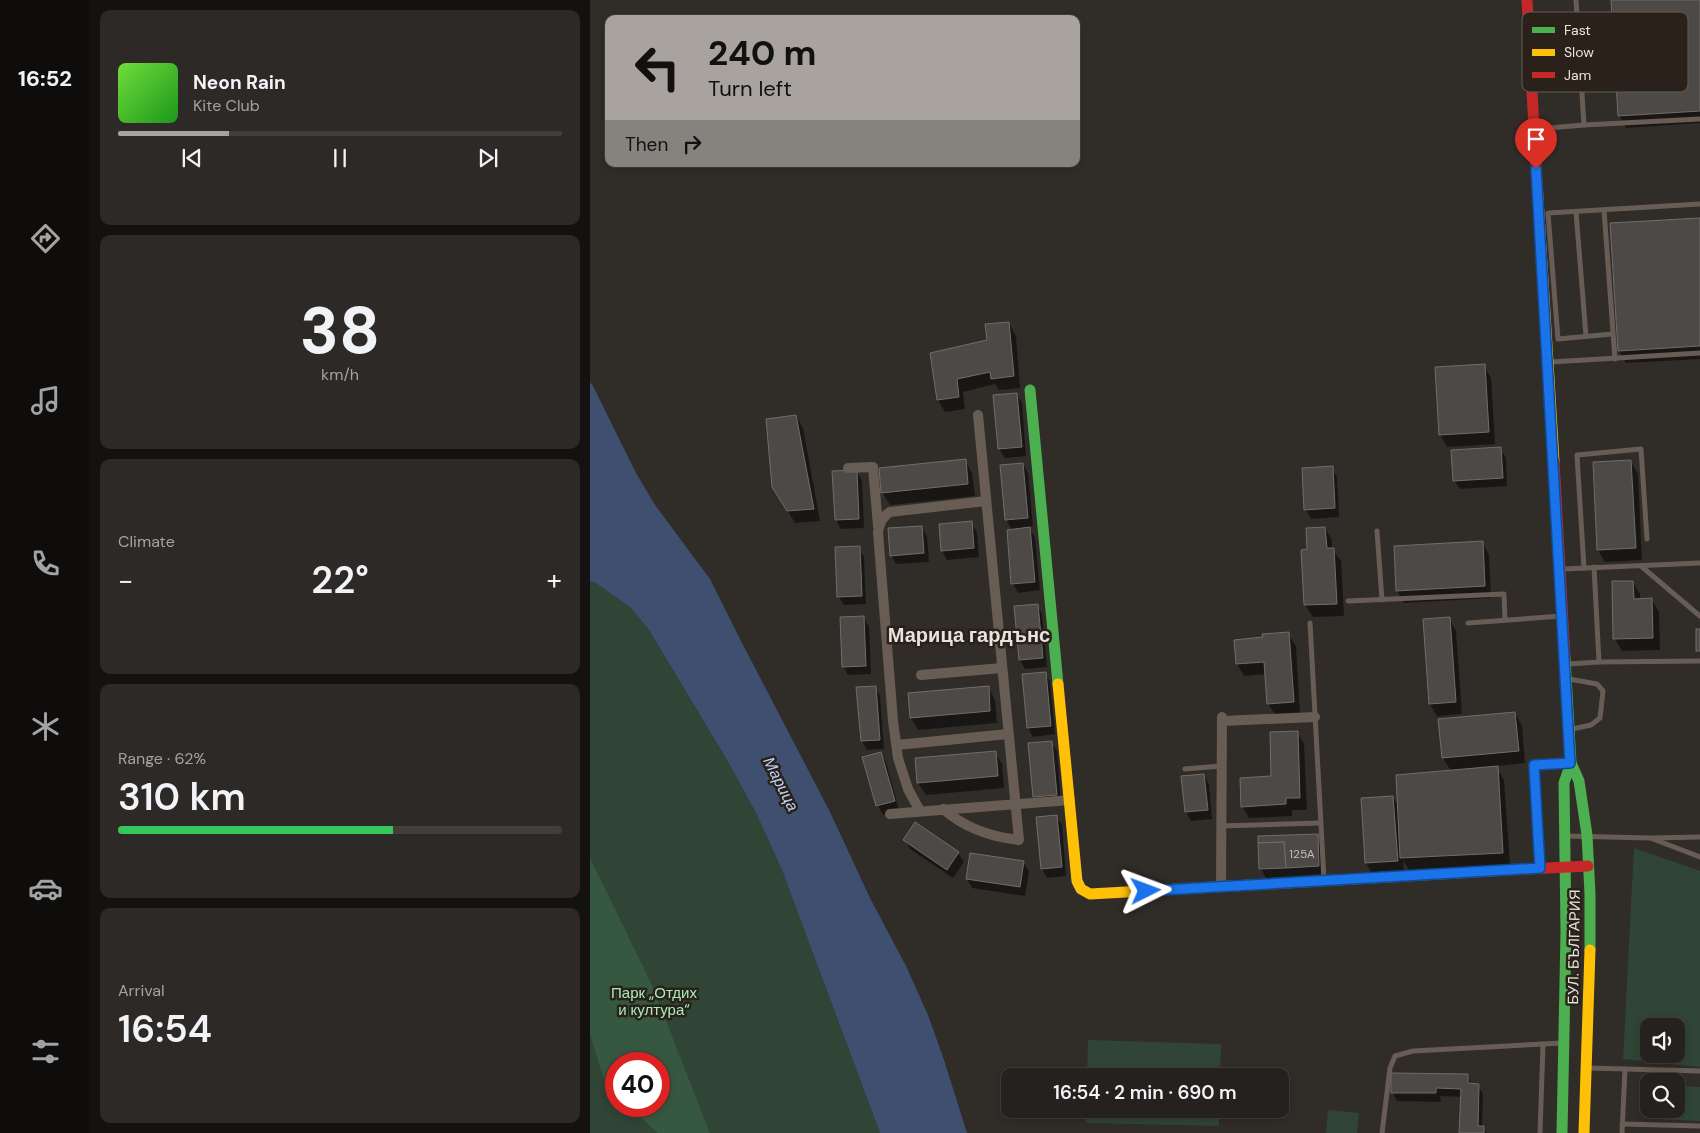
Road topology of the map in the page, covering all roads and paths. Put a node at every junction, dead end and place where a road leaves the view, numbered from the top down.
1 (1532, 92) edge
2 (1582, 92) edge
3 (1700, 119) edge
4 (1584, 125) junction
5 (1534, 129) junction
6 (1700, 204) edge
7 (1604, 210) junction
8 (1576, 212) junction
9 (1612, 334) junction
10 (1586, 336) junction
11 (1700, 353) edge
12 (1614, 358) junction
13 (1548, 362) junction
14 (1030, 390) dead end
15 (978, 415) dead end
16 (848, 468) dead end
17 (986, 501) junction
18 (1377, 531) dead end
19 (878, 532) junction
20 (1647, 539) dead end
21 (1700, 563) edge
22 (1640, 565) junction
23 (1594, 567) junction
24 (1584, 568) junction
25 (1560, 569) junction
26 (1382, 600) junction
27 (1348, 601) dead end
28 (1562, 616) junction
29 (1700, 616) edge
30 (1505, 620) junction
31 (1310, 623) dead end
32 (1468, 623) dead end
33 (1700, 661) edge
34 (1599, 662) junction
35 (1565, 664) junction
36 (1002, 668) junction
37 (921, 675) dead end
38 (1566, 678) junction
39 (1315, 717) junction
40 (1569, 730) junction
41 (1008, 734) junction
42 (897, 745) junction
43 (1570, 763) junction
44 (1220, 766) junction
45 (1185, 770) dead end
46 (1070, 800) junction
47 (1015, 804) junction
48 (943, 809) junction
49 (920, 811) junction
50 (890, 814) dead end
51 (1320, 823) junction
52 (1221, 826) junction
53 (1587, 835) junction
54 (1565, 836) junction
55 (1700, 837) edge
56 (1650, 838) junction
57 (1700, 857) edge
58 (1566, 866) junction
59 (1588, 866) junction
60 (1540, 868) junction
61 (1324, 881) junction
62 (1221, 887) junction
63 (1564, 1043) junction
64 (1543, 1044) junction
65 (1586, 1068) junction
66 (1625, 1068) junction
67 (1700, 1071) edge
68 (1622, 1124) junction
69 (1700, 1126) edge
70 (1382, 1133) edge
71 (1540, 1133) edge
72 (1562, 1133) edge
73 (1584, 1133) edge
74 (1622, 1133) edge

1 - 5 main road, БУЛ. БЪЛГАРИЯ
2 - 4 lane
3 - 4 lane
4 - 5 lane
5 - 13 main road, БУЛ. БЪЛГАРИЯ
6 - 7 lane
7 - 8 lane
7 - 9 lane
8 - 10 lane
8 - 10 lane
9 - 10 lane
9 - 12 lane
11 - 12 lane
12 - 13 lane
13 - 25 main road, БУЛ. БЪЛГАРИЯ
14 - 46 main road
15 - 17 street
16 - 19 street
17 - 19 street
17 - 36 street
18 - 26 lane
19 - 42 street
20 - 24 lane
21 - 22 lane
22 - 23 lane
22 - 29 lane
23 - 24 lane
23 - 34 lane
24 - 25 lane
25 - 28 main road, БУЛ. БЪЛГАРИЯ
26 - 27 lane
26 - 30 lane
28 - 30 lane
28 - 35 main road, БУЛ. БЪЛГАРИЯ
30 - 32 lane
31 - 39 lane
33 - 34 lane
34 - 35 lane
35 - 38 main road, БУЛ. БЪЛГАРИЯ
36 - 37 street
36 - 41 street
38 - 40 main road, БУЛ. БЪЛГАРИЯ
38 - 40 lane
39 - 44 street
39 - 51 lane
40 - 43 main road, БУЛ. БЪЛГАРИЯ
41 - 42 street
41 - 47 street
42 - 49 street
43 - 53 main road, БУЛ. БЪЛГАРИЯ
43 - 54 main road, БУЛ. БЪЛГАРИЯ
43 - 60 lane
44 - 45 lane
44 - 52 street
46 - 47 street
46 - 62 main road
47 - 48 street
47 - 48 street
48 - 49 street
49 - 50 street
51 - 52 lane
51 - 61 lane
52 - 62 street
53 - 54 lane
53 - 56 lane
53 - 59 main road, БУЛ. БЪЛГАРИЯ
54 - 58 main road, БУЛ. БЪЛГАРИЯ
55 - 56 lane
56 - 57 lane
58 - 59 main road
58 - 60 main road
58 - 63 main road, БУЛ. БЪЛГАРИЯ
59 - 65 main road, БУЛ. БЪЛГАРИЯ
60 - 61 main road
61 - 62 main road
63 - 64 lane
63 - 72 main road, БУЛ. БЪЛГАРИЯ
64 - 70 lane
64 - 71 lane
65 - 66 lane
65 - 73 main road, БУЛ. БЪЛГАРИЯ
66 - 67 lane
66 - 68 lane
68 - 69 lane
68 - 74 lane

